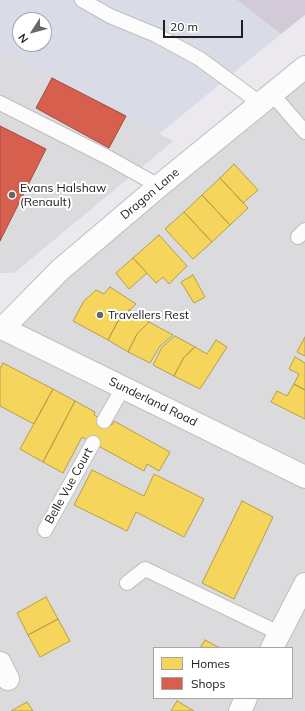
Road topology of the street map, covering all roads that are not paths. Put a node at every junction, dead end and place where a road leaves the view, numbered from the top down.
1 (82, 0) edge
2 (305, 67) edge
3 (266, 99) junction
4 (0, 103) edge
5 (305, 132) edge
6 (159, 186) junction
7 (1, 328) edge
8 (123, 388) junction
9 (104, 421) dead end
10 (92, 443) dead end
11 (305, 477) edge
12 (45, 530) dead end
13 (127, 584) dead end
14 (305, 584) edge
15 (275, 641) edge
16 (246, 699) edge
17 (240, 711) edge

1 - 3 lane
2 - 3 street, Dragon Lane
3 - 5 lane
3 - 6 street, Dragon Lane
4 - 6 lane
6 - 7 street, Dragon Lane
7 - 8 street, Sunderland Road
8 - 9 lane
8 - 11 street, Sunderland Road
10 - 12 lane, Belle Vue Court
13 - 15 lane
14 - 15 street
16 - 17 street

